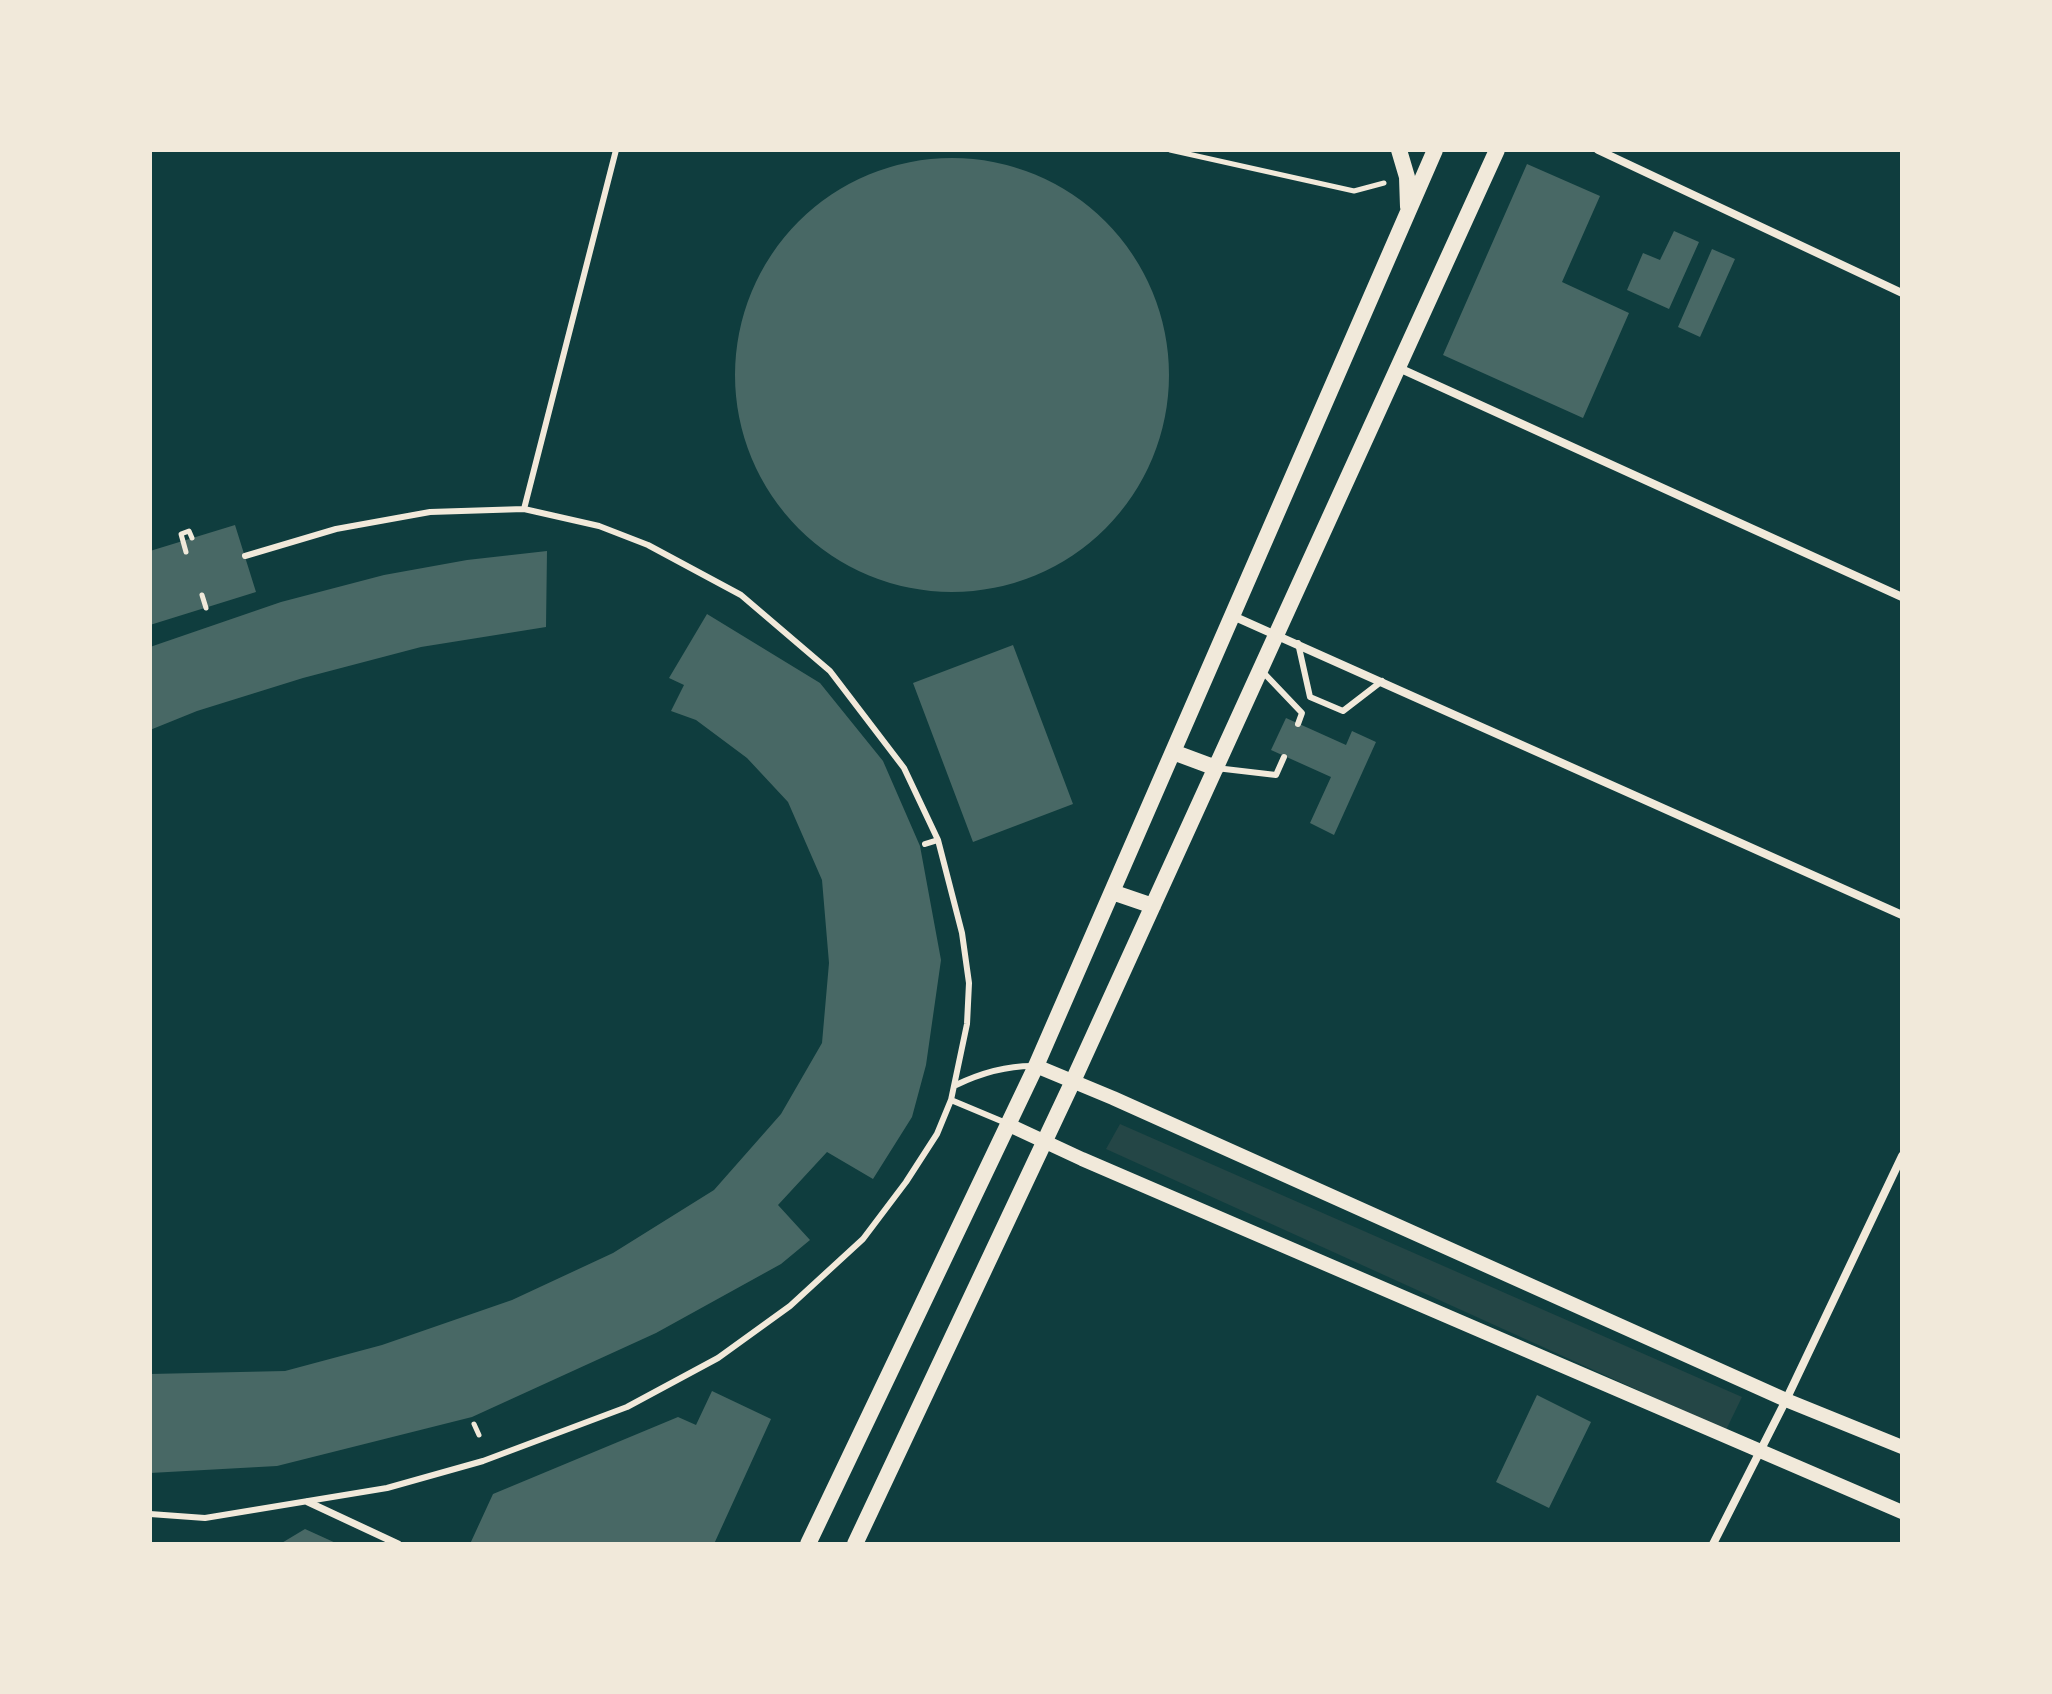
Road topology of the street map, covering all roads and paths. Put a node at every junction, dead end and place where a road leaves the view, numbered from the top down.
1 (616, 150) edge
2 (1170, 150) edge
3 (1399, 150) edge
4 (1435, 150) edge
5 (1497, 150) edge
6 (1598, 150) edge
7 (1407, 177) junction
8 (1408, 210) junction
9 (1902, 293) edge
10 (1399, 368) junction
11 (524, 509) junction
12 (192, 538) dead end
13 (186, 552) dead end
14 (245, 556) dead end
15 (202, 595) dead end
16 (1902, 597) edge
17 (206, 608) dead end
18 (1233, 616) junction
19 (1277, 634) junction
20 (1298, 643) junction
21 (1261, 670) junction
22 (1382, 681) junction
23 (1310, 697) junction
24 (1302, 713) junction
25 (1298, 724) dead end
26 (1173, 752) junction
27 (1284, 757) dead end
28 (1216, 768) junction
29 (938, 840) junction
30 (925, 844) dead end
31 (1112, 892) junction
32 (1153, 906) junction
33 (1902, 915) edge
34 (1036, 1066) junction
35 (1073, 1081) junction
36 (956, 1085) junction
37 (951, 1100) junction
38 (1009, 1125) junction
39 (1045, 1142) junction
40 (1902, 1156) edge
41 (1786, 1400) junction
42 (474, 1424) dead end
43 (479, 1435) dead end
44 (1902, 1447) edge
45 (1760, 1452) junction
46 (308, 1502) junction
47 (1902, 1512) edge
48 (150, 1514) edge
49 (398, 1544) edge
50 (808, 1544) edge
51 (855, 1544) edge
52 (1713, 1544) edge

1 - 11 lane
2 - 7 path
3 - 7 main road
4 - 8 main road
5 - 10 main road
6 - 9 street
7 - 8 main road
8 - 18 main road
10 - 16 street
10 - 19 main road
11 - 14 lane
11 - 29 lane
12 - 13 path
15 - 17 path
18 - 19 street
18 - 26 main road
19 - 20 street
19 - 21 main road
20 - 22 street
20 - 23 lane
21 - 24 lane
21 - 28 main road
22 - 23 lane
22 - 33 street
23 - 24 lane
24 - 25 lane
26 - 28 main road
26 - 31 main road
27 - 28 lane
28 - 32 main road
29 - 30 lane
29 - 36 lane
31 - 32 main road
31 - 34 main road
32 - 35 main road
34 - 35 street
34 - 36 lane
34 - 38 main road
35 - 39 main road
35 - 41 street
36 - 37 lane
37 - 38 lane
37 - 46 lane
38 - 39 street
38 - 50 main road
39 - 45 street
39 - 51 main road
40 - 41 street
41 - 44 street
41 - 45 street
42 - 43 path
45 - 47 street
45 - 52 street
46 - 48 lane
46 - 49 street

